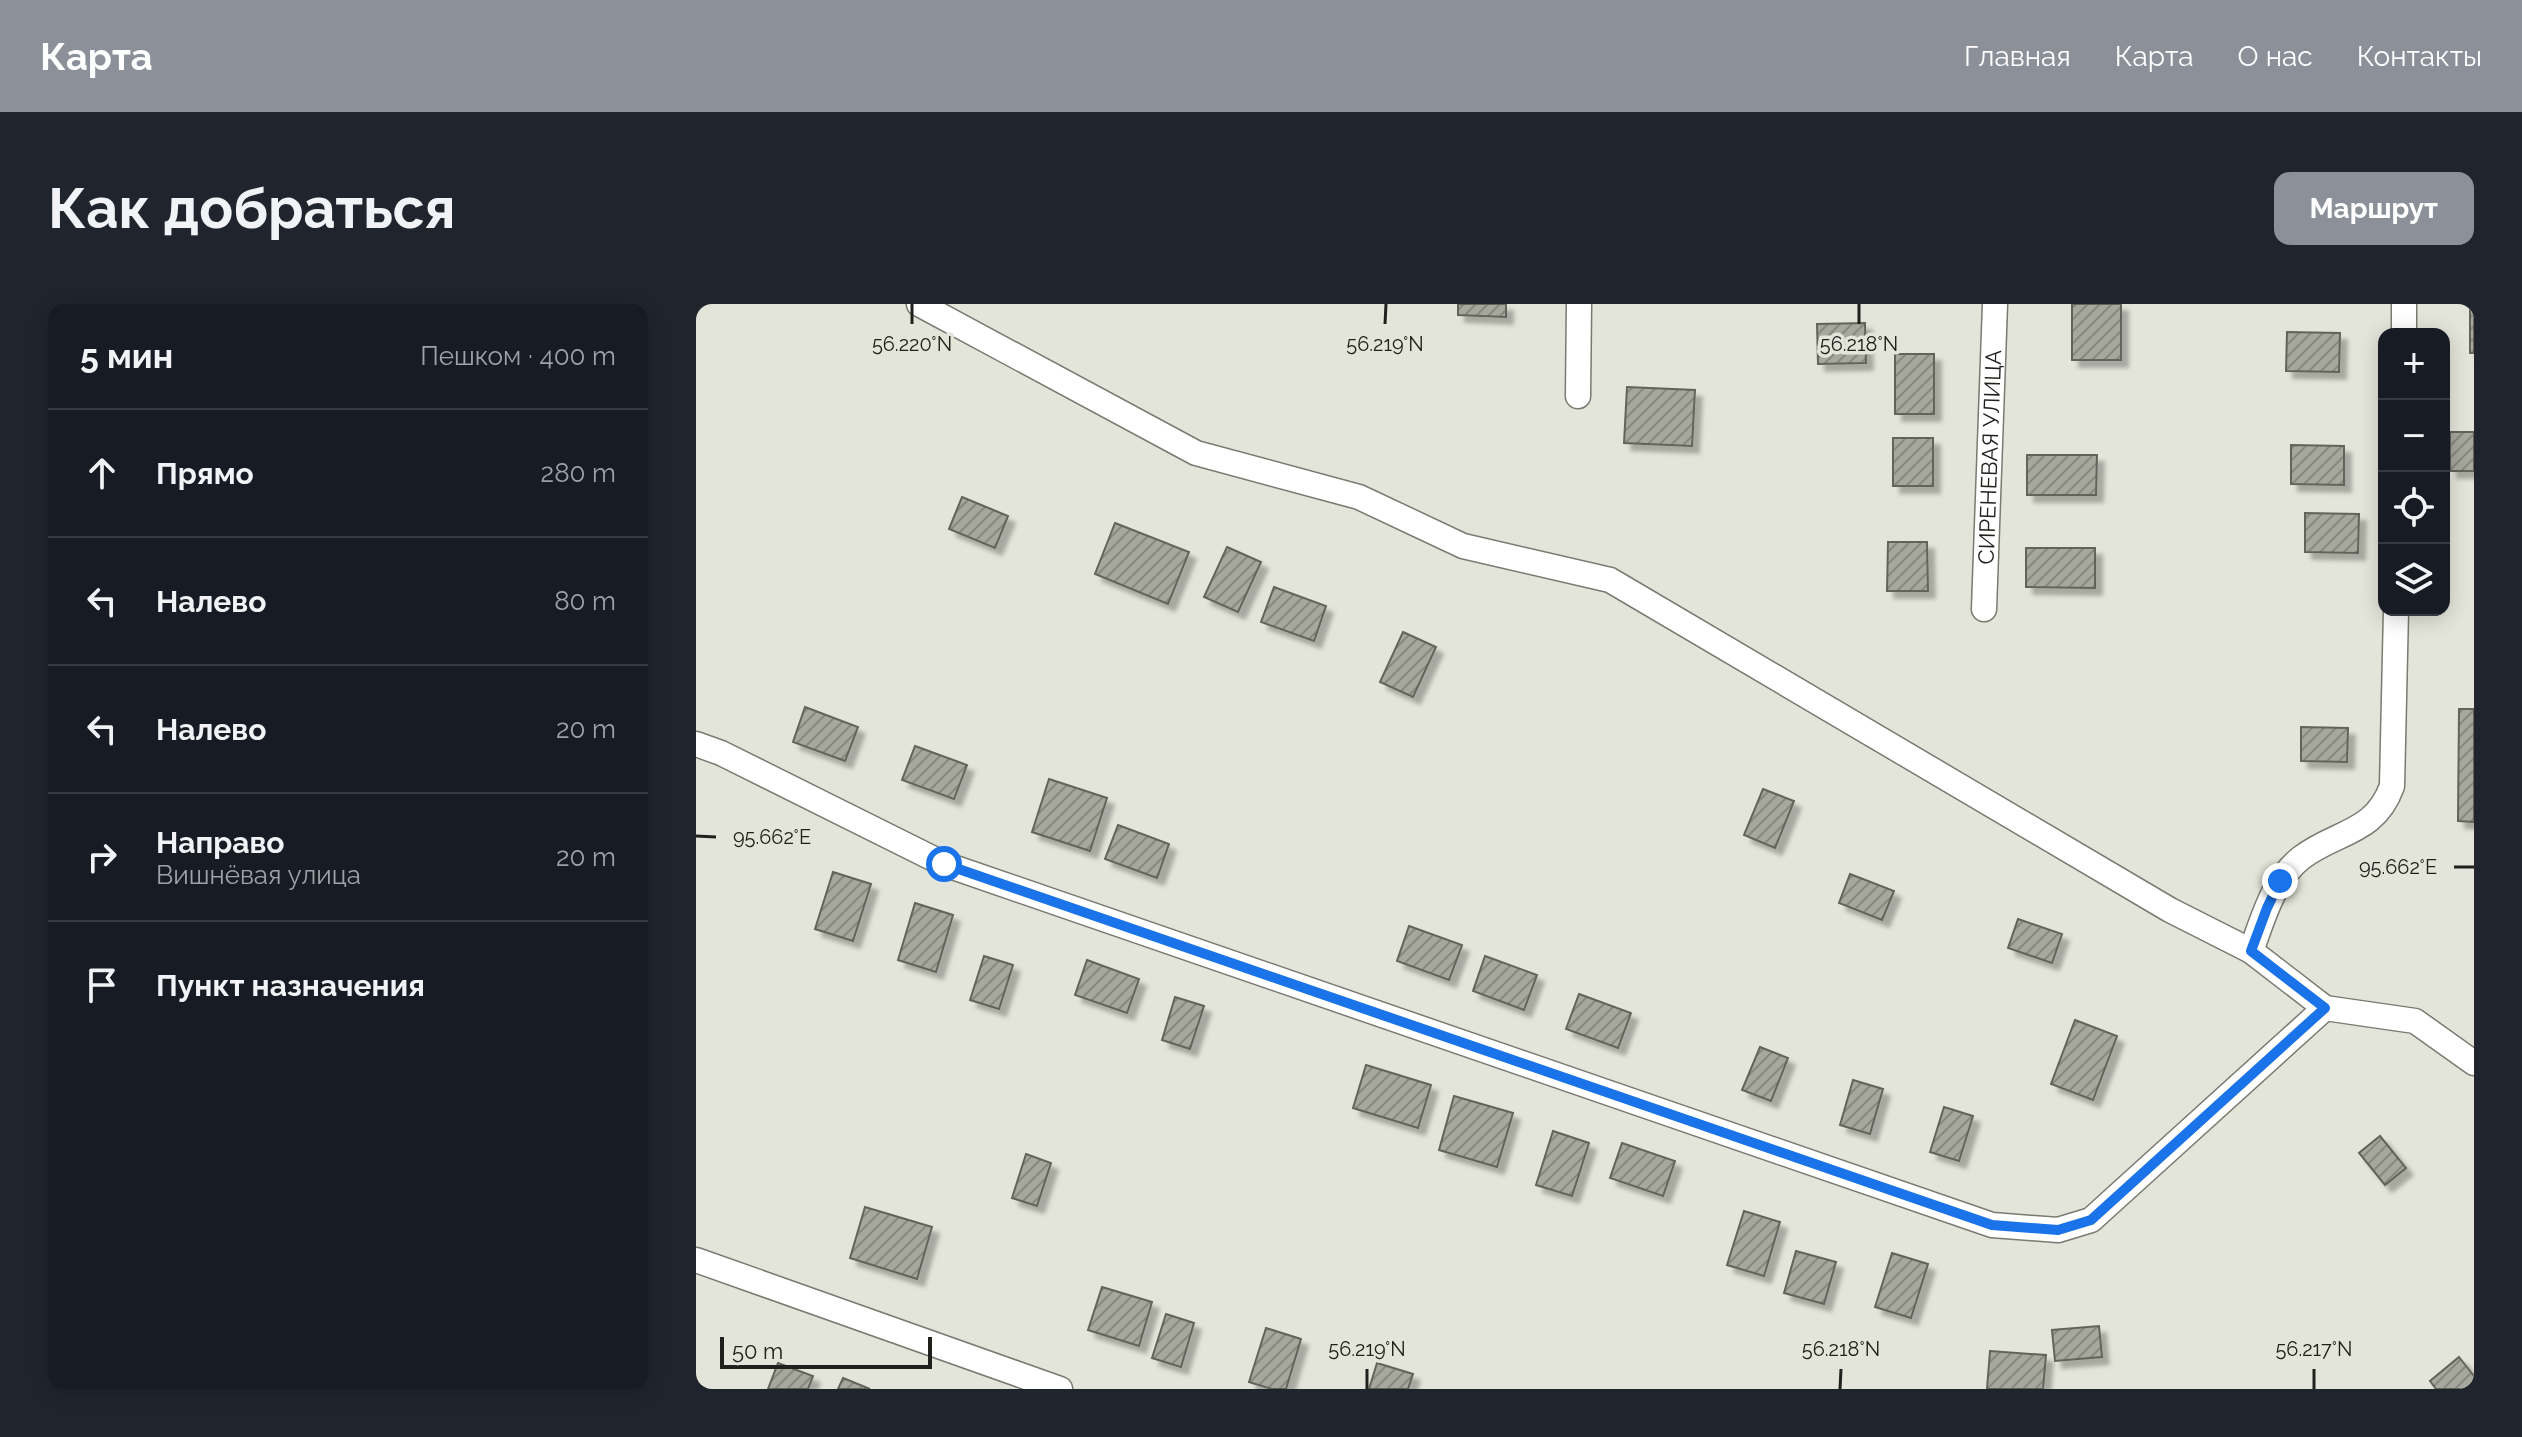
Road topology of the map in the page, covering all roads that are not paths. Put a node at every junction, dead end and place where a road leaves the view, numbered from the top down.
1 (919, 304) edge
2 (1579, 304) edge
3 (1995, 304) edge
4 (2404, 304) edge
5 (2404, 328) edge
6 (1578, 396) dead end
7 (1984, 609) dead end
8 (2396, 616) edge
9 (696, 744) edge
10 (2251, 951) junction
11 (2325, 1008) junction
12 (2474, 1063) edge
13 (696, 1260) edge
14 (1060, 1389) edge

1 - 10 street
2 - 6 street
3 - 7 street, СИРЕНЕВАЯ УЛИЦА
4 - 5 street
8 - 10 street
9 - 11 street
10 - 11 street
11 - 12 street
13 - 14 street

